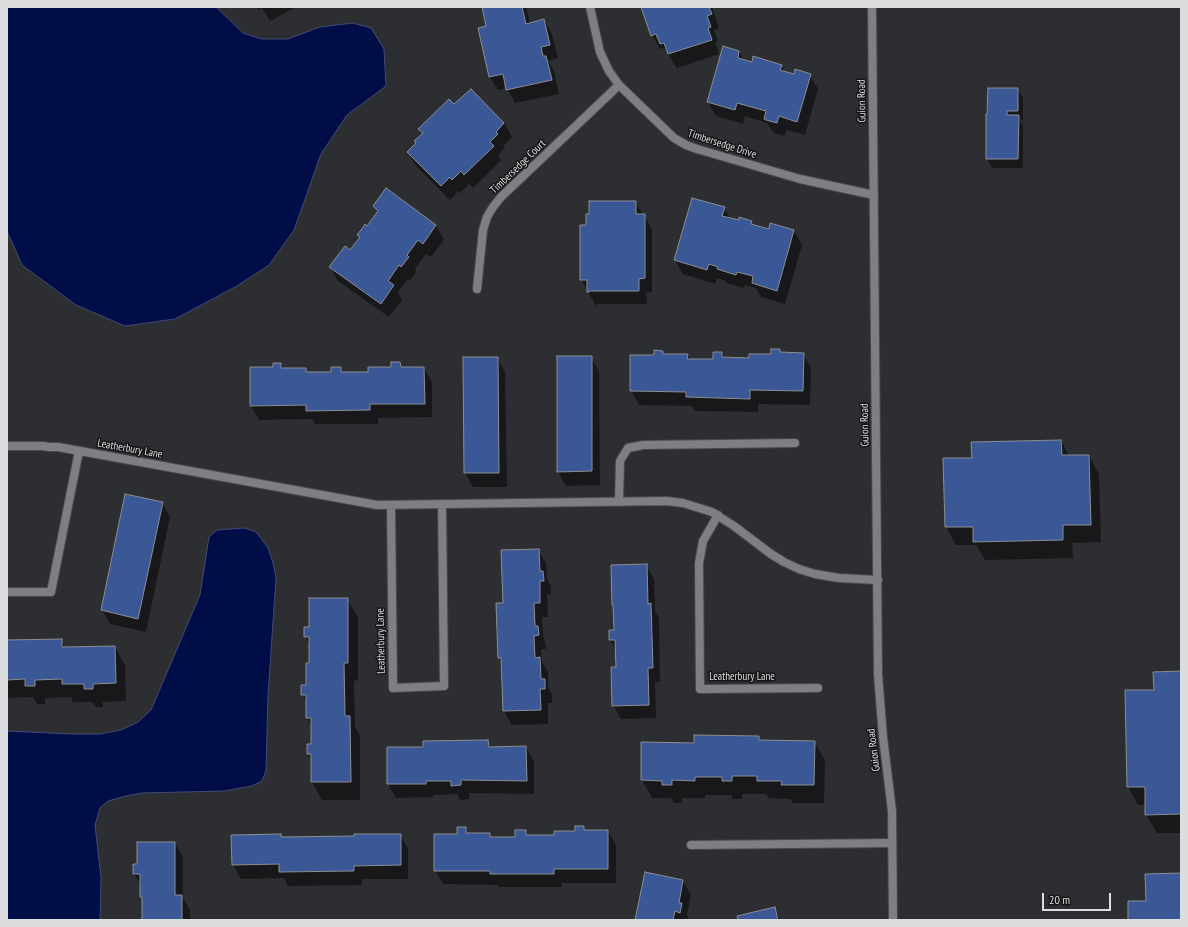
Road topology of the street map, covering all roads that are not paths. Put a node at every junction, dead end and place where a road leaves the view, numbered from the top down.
1 (590, 7) edge
2 (872, 7) edge
3 (619, 85) junction
4 (874, 195) junction
5 (477, 290) dead end
6 (795, 443) dead end
7 (7, 446) edge
8 (79, 451) junction
9 (619, 502) junction
10 (442, 504) junction
11 (391, 505) junction
12 (718, 515) junction
13 (878, 580) junction
14 (7, 592) edge
15 (818, 688) dead end
16 (892, 843) junction
17 (691, 845) dead end
18 (893, 920) edge

1 - 3 street, Timbersedge Drive
2 - 4 street, Guion Road
3 - 4 street, Timbersedge Drive
3 - 5 street, Timbersedge Court
4 - 13 street, Guion Road
6 - 9 street
7 - 8 street, Leatherbury Lane
8 - 11 street, Leatherbury Lane
8 - 14 street
9 - 10 street, Leatherbury Lane
9 - 12 street, Leatherbury Lane
10 - 11 street, Leatherbury Lane
10 - 11 street, Leatherbury Lane
12 - 13 street, Leatherbury Lane
12 - 15 street, Leatherbury Lane
13 - 16 street, Guion Road
16 - 17 street
16 - 18 street, Guion Road

